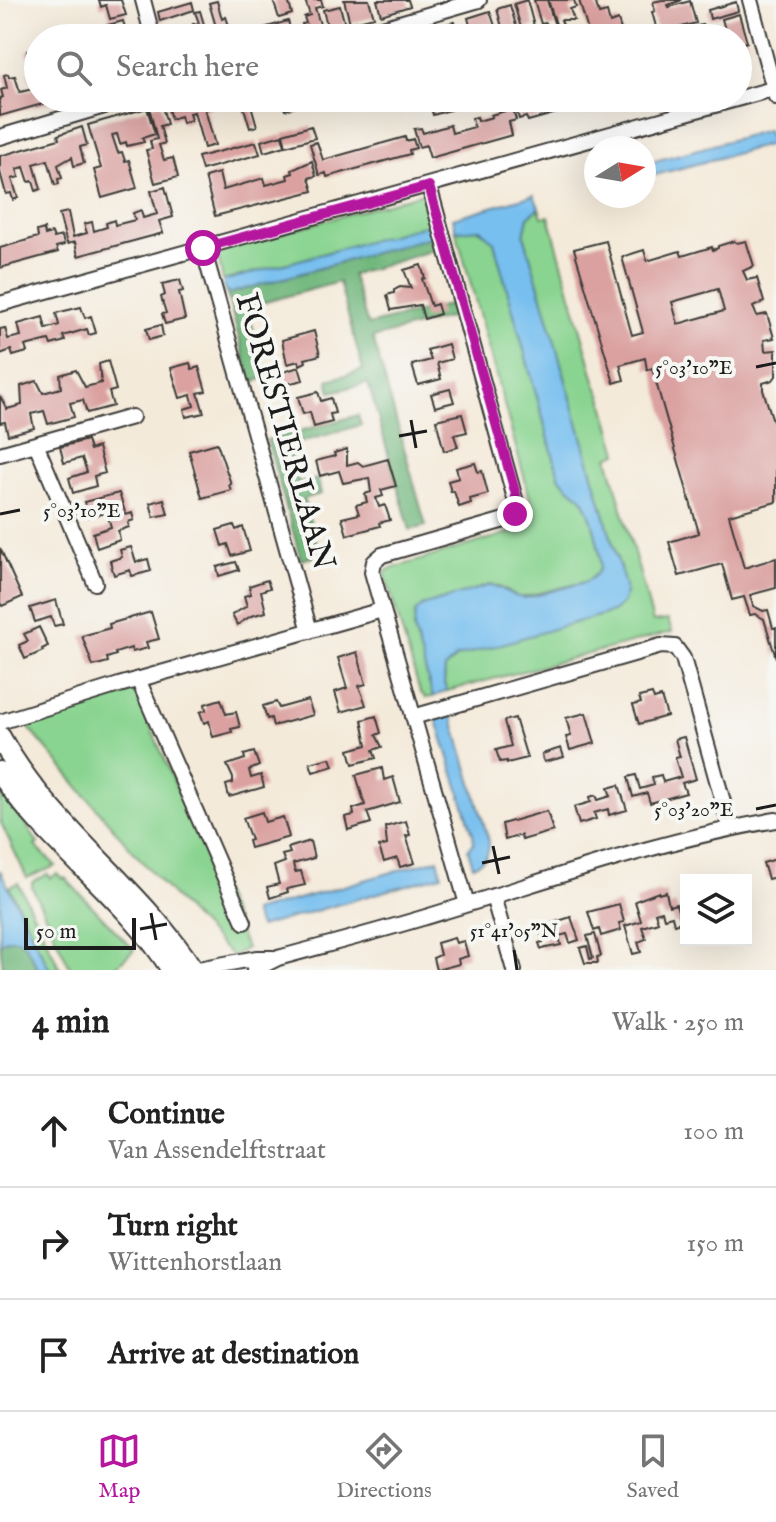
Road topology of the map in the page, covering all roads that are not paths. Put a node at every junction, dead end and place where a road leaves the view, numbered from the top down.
1 (143, 0) edge
2 (479, 0) edge
3 (750, 0) edge
4 (149, 24) edge
5 (396, 24) edge
6 (775, 91) edge
7 (752, 97) edge
8 (84, 112) edge
9 (699, 112) edge
10 (0, 137) edge
11 (429, 186) junction
12 (203, 248) junction
13 (0, 304) edge
14 (132, 417) dead end
15 (36, 444) junction
16 (0, 454) edge
17 (95, 583) dead end
18 (382, 610) junction
19 (310, 631) junction
20 (138, 679) junction
21 (413, 717) junction
22 (0, 722) edge
23 (0, 737) edge
24 (0, 772) edge
25 (776, 820) edge
26 (730, 827) junction
27 (493, 896) junction
28 (467, 904) junction
29 (244, 922) dead end
30 (278, 958) junction
31 (172, 970) edge
32 (193, 970) edge
33 (254, 970) edge
34 (514, 970) edge

1 - 4 street
2 - 5 street
3 - 6 street
6 - 7 street
8 - 10 street
9 - 11 street
11 - 12 street
11 - 18 street
12 - 13 street
12 - 19 street, FORESTIERLAAN
14 - 15 street
15 - 16 street
15 - 17 street
18 - 19 street
18 - 21 street
19 - 20 street
20 - 22 street
20 - 29 street
21 - 26 street
21 - 28 street
23 - 32 street
24 - 31 street
25 - 26 street
26 - 27 street
27 - 28 street
27 - 34 street
28 - 30 street
30 - 32 street
30 - 33 street

